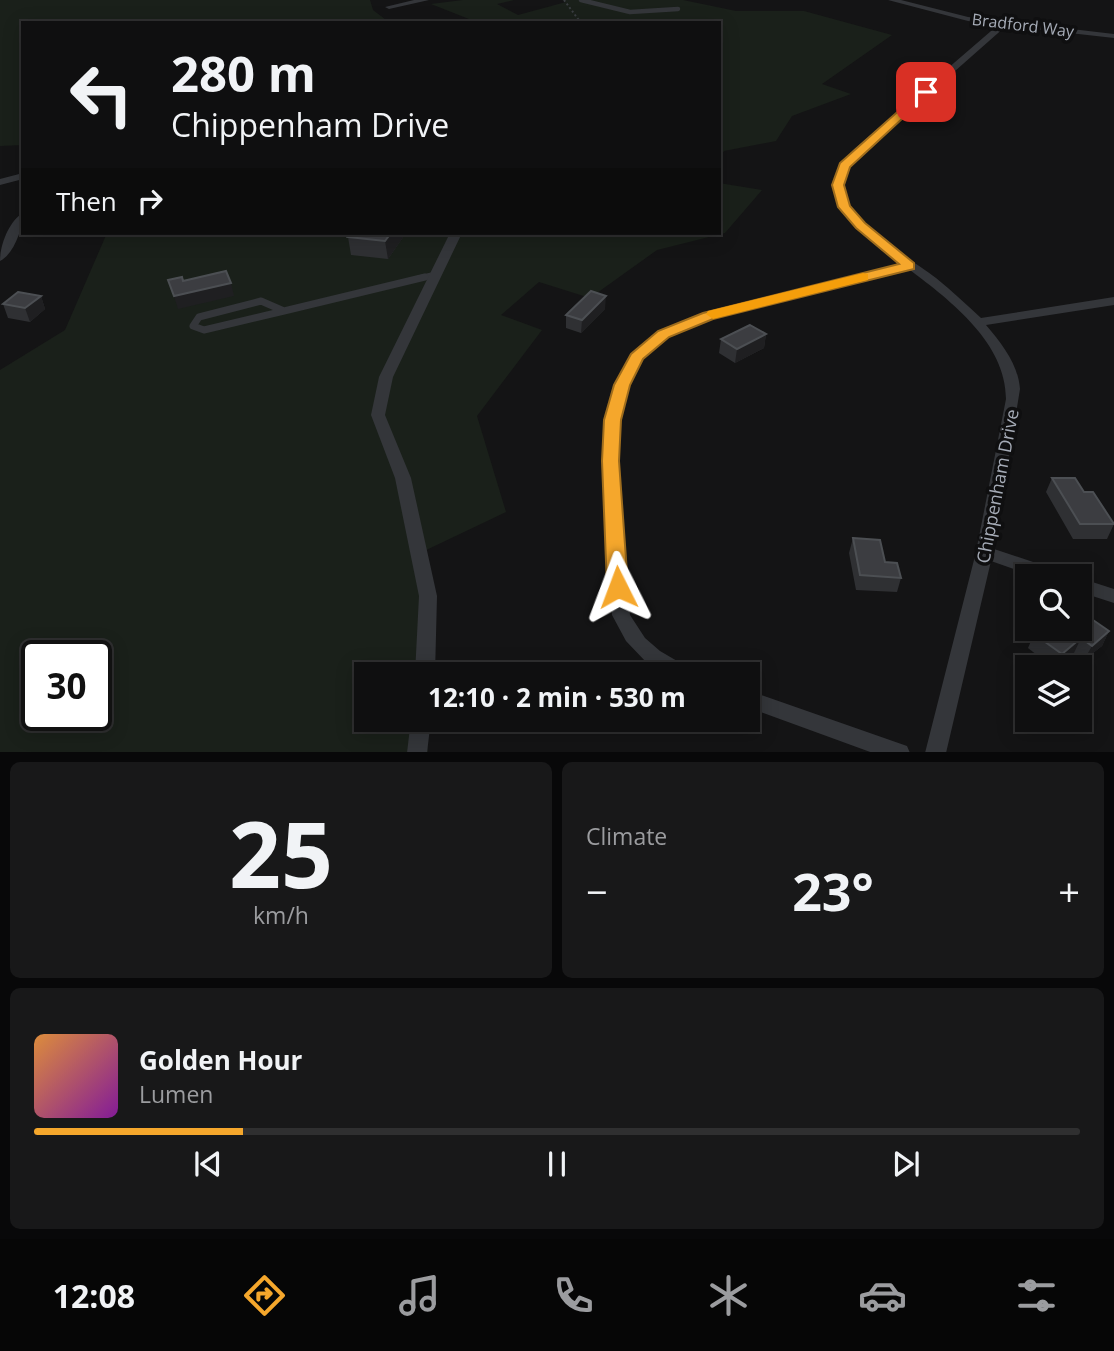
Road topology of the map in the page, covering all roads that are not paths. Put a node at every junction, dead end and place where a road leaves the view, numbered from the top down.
1 (425, 0) edge
2 (581, 0) edge
3 (892, 0) edge
4 (389, 7) dead end
5 (678, 9) dead end
6 (1005, 23) junction
7 (1114, 36) edge
8 (21, 177) edge
9 (0, 182) edge
10 (21, 220) edge
11 (455, 235) edge
12 (0, 257) edge
13 (910, 266) junction
14 (436, 273) junction
15 (1114, 302) edge
16 (284, 311) junction
17 (976, 323) junction
18 (985, 552) junction
19 (1020, 564) edge
20 (1092, 588) edge
21 (1114, 596) edge
22 (425, 662) edge
23 (662, 662) edge
24 (760, 703) edge
25 (420, 732) edge
26 (418, 752) edge
27 (900, 752) edge
28 (935, 752) edge

1 - 4 street
2 - 5 lane
3 - 6 street, Bradford Way
6 - 7 street, Bradford Way
6 - 13 street, Chippenham Drive
8 - 9 street
10 - 12 street
11 - 14 street
13 - 17 street, Chippenham Drive
13 - 23 street
14 - 16 lane
14 - 22 street
15 - 17 street
16 - 16 lane
17 - 18 street, Chippenham Drive
18 - 19 street
18 - 28 street, Chippenham Drive
20 - 21 street
24 - 27 street
25 - 26 street

